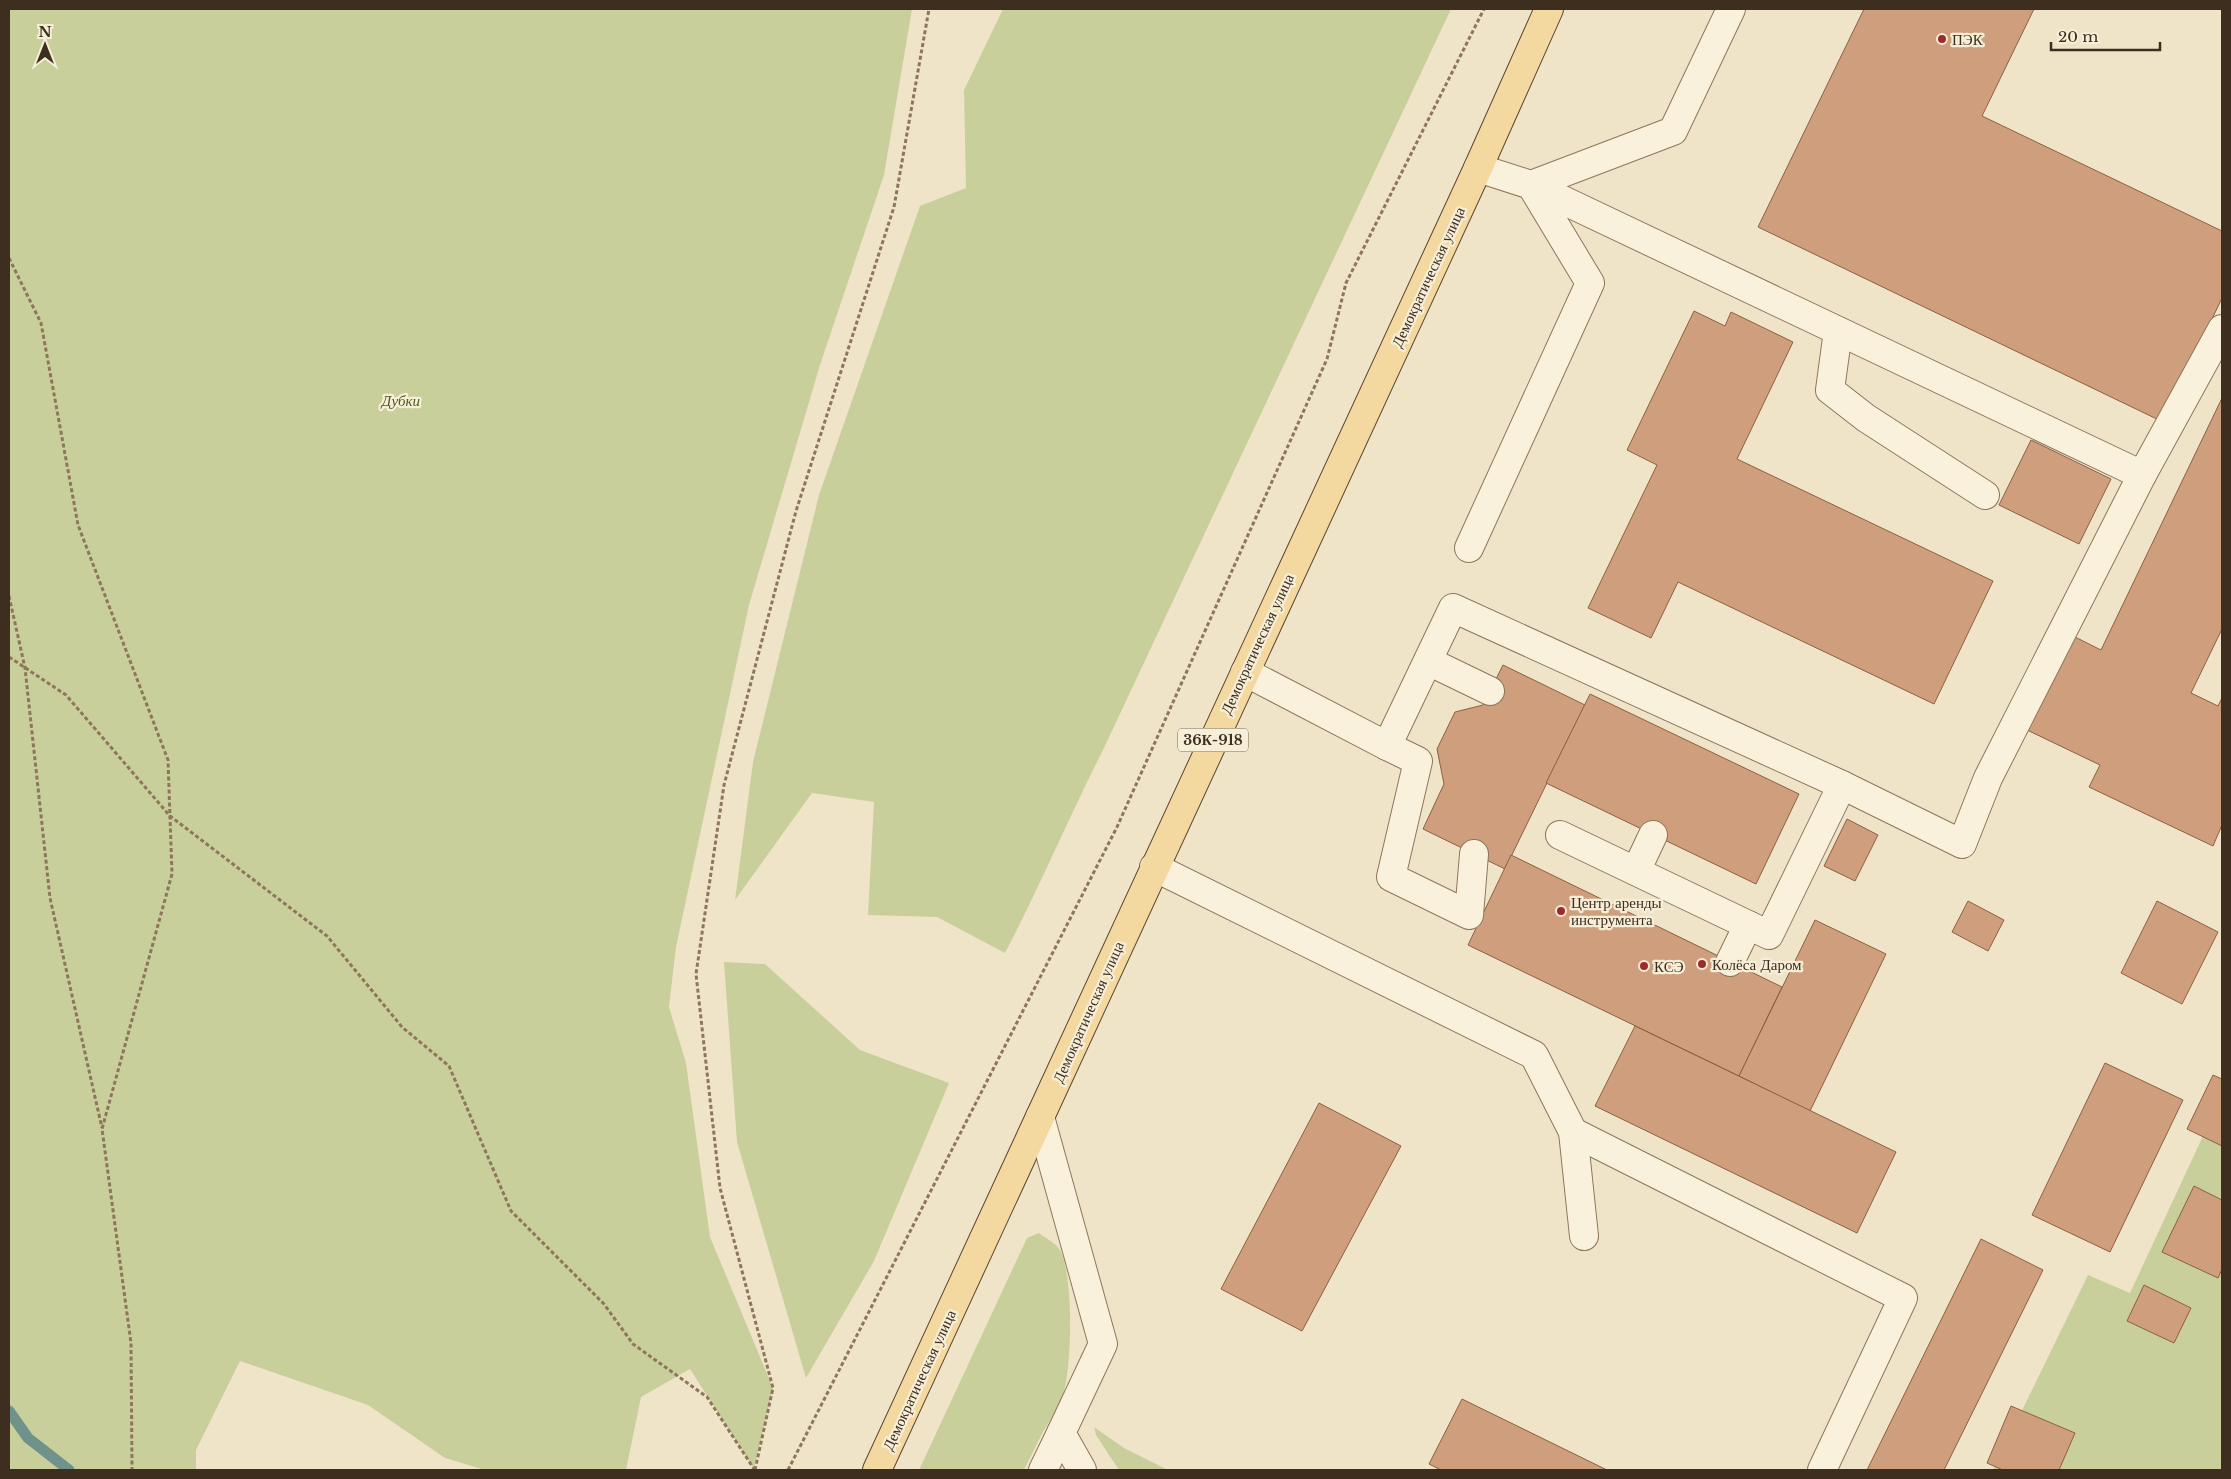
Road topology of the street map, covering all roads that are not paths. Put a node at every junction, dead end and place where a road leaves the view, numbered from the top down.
1 (1549, 9) edge
2 (1731, 9) edge
3 (1478, 168) junction
4 (1531, 185) junction
5 (2222, 329) edge
6 (1838, 331) junction
7 (2142, 475) junction
8 (1985, 495) dead end
9 (1469, 548) dead end
10 (1428, 661) junction
11 (1245, 672) junction
12 (1490, 691) dead end
13 (1387, 746) junction
14 (1842, 785) junction
15 (1560, 835) dead end
16 (1653, 835) dead end
17 (1474, 854) dead end
18 (1154, 867) junction
19 (1636, 871) junction
20 (1748, 925) junction
21 (1730, 962) dead end
22 (1040, 1117) junction
23 (1573, 1132) junction
24 (1584, 1236) dead end
25 (1061, 1433) junction
26 (877, 1470) edge
27 (1043, 1470) edge
28 (1082, 1470) edge
29 (1822, 1470) edge

1 - 3 main road, Демократическая улица / 36К-918
2 - 4 lane
3 - 4 lane
3 - 11 main road, Демократическая улица / 36К-918
4 - 6 lane
4 - 9 lane
5 - 7 lane
6 - 7 lane
6 - 8 lane
7 - 14 lane
10 - 12 lane
10 - 13 lane
10 - 14 lane
11 - 13 lane
11 - 18 main road, Демократическая улица / 36К-918
13 - 17 lane
14 - 20 lane
15 - 19 lane
16 - 19 lane
18 - 22 main road, Демократическая улица / 36К-918
18 - 23 lane
19 - 20 lane
20 - 21 lane
22 - 25 lane
22 - 26 main road, Демократическая улица / 36К-918
23 - 24 lane
23 - 29 lane
25 - 27 lane
25 - 28 lane

